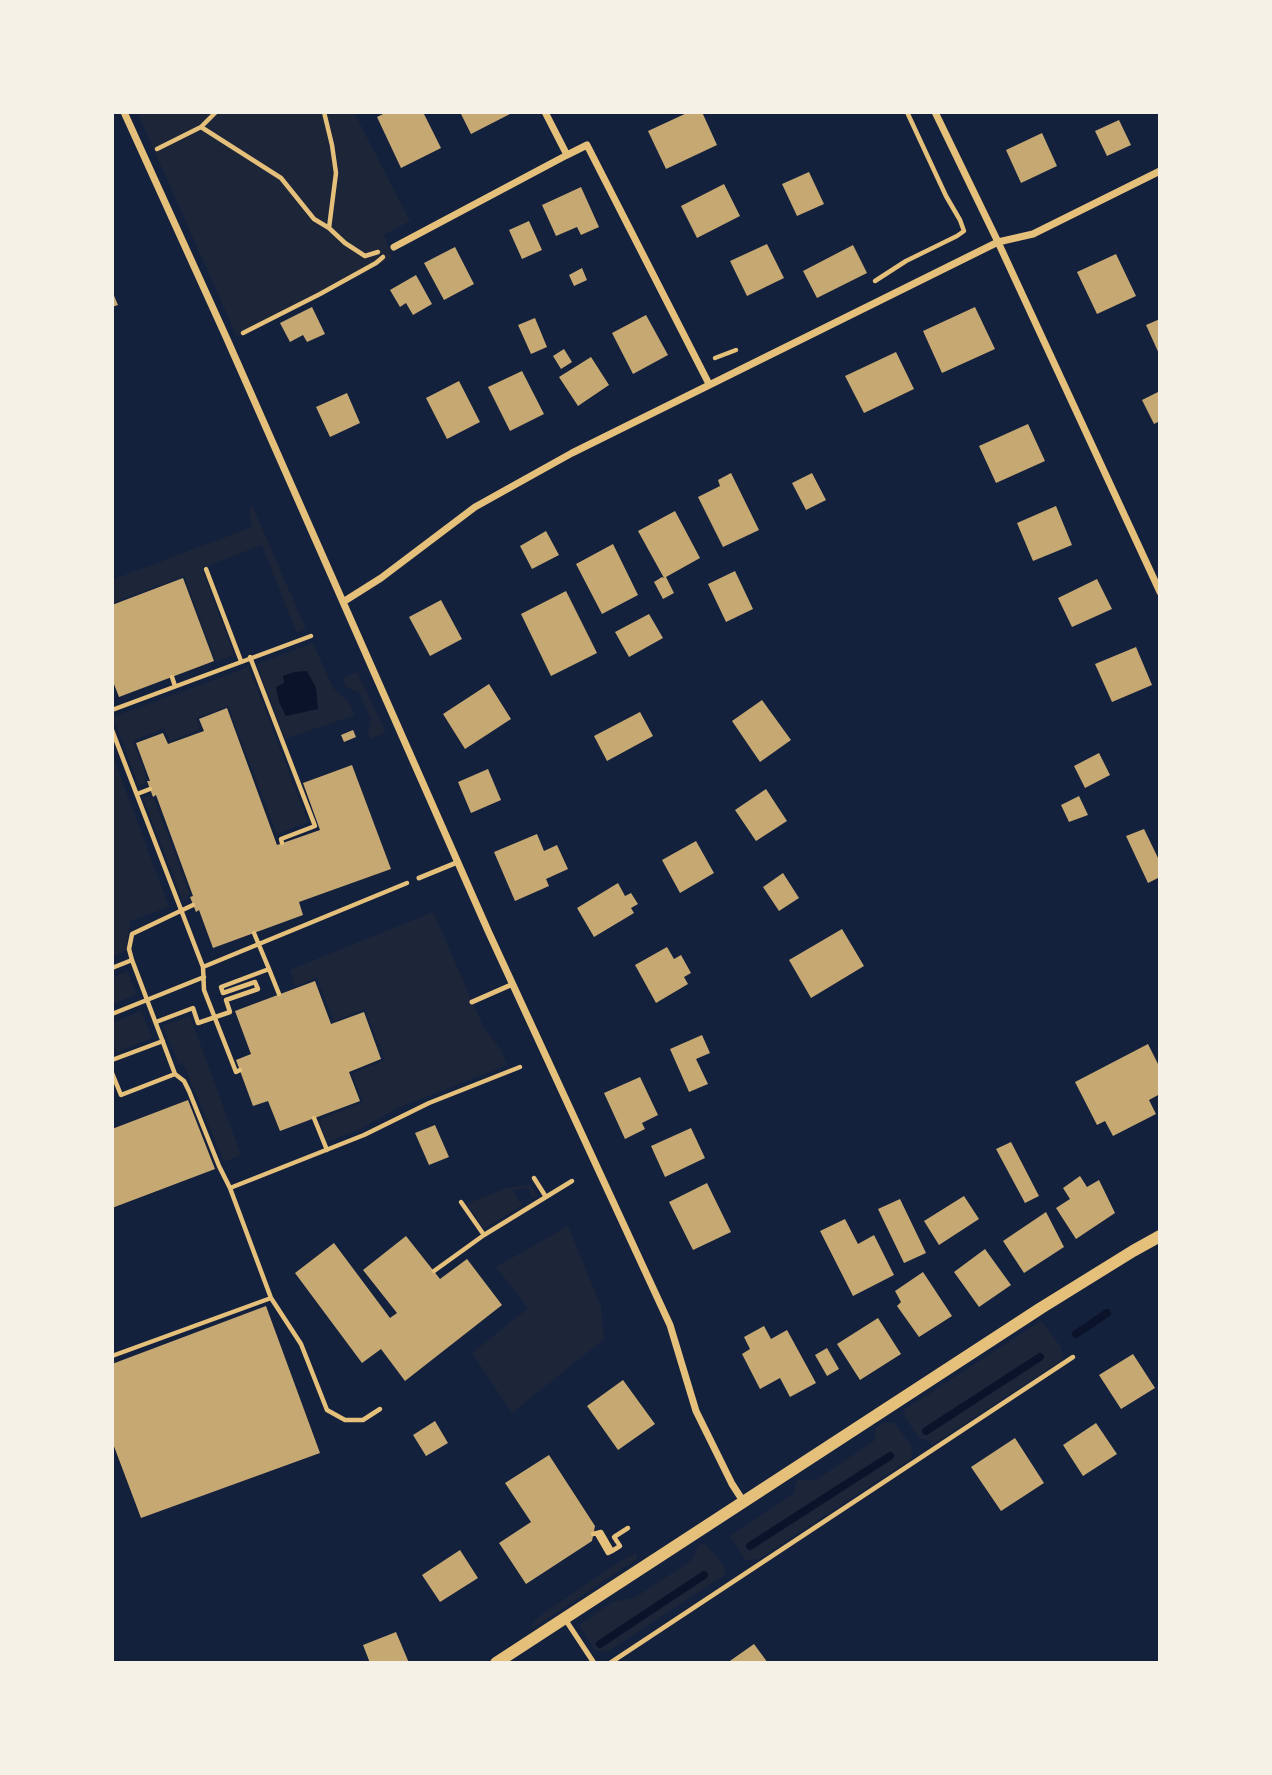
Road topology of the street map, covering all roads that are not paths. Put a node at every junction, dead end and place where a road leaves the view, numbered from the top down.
1 (124, 112) edge
2 (545, 112) edge
3 (935, 112) edge
4 (567, 155) junction
5 (1160, 172) edge
6 (998, 242) junction
7 (394, 247) road end
8 (709, 384) junction
9 (1160, 592) edge
10 (343, 602) junction
11 (458, 862) junction
12 (419, 878) road end
13 (513, 984) junction
14 (472, 1002) dead end
15 (1160, 1236) edge
16 (743, 1502) junction
17 (564, 1617) junction
18 (496, 1663) edge
19 (594, 1663) edge

1 - 10 street
2 - 4 street
3 - 6 street
4 - 7 street
4 - 8 street
5 - 6 street
6 - 8 street
6 - 9 street
8 - 10 street
10 - 11 street
11 - 12 lane
11 - 13 street
13 - 14 lane
13 - 16 street
15 - 16 street
16 - 17 street
17 - 18 street
17 - 19 lane

